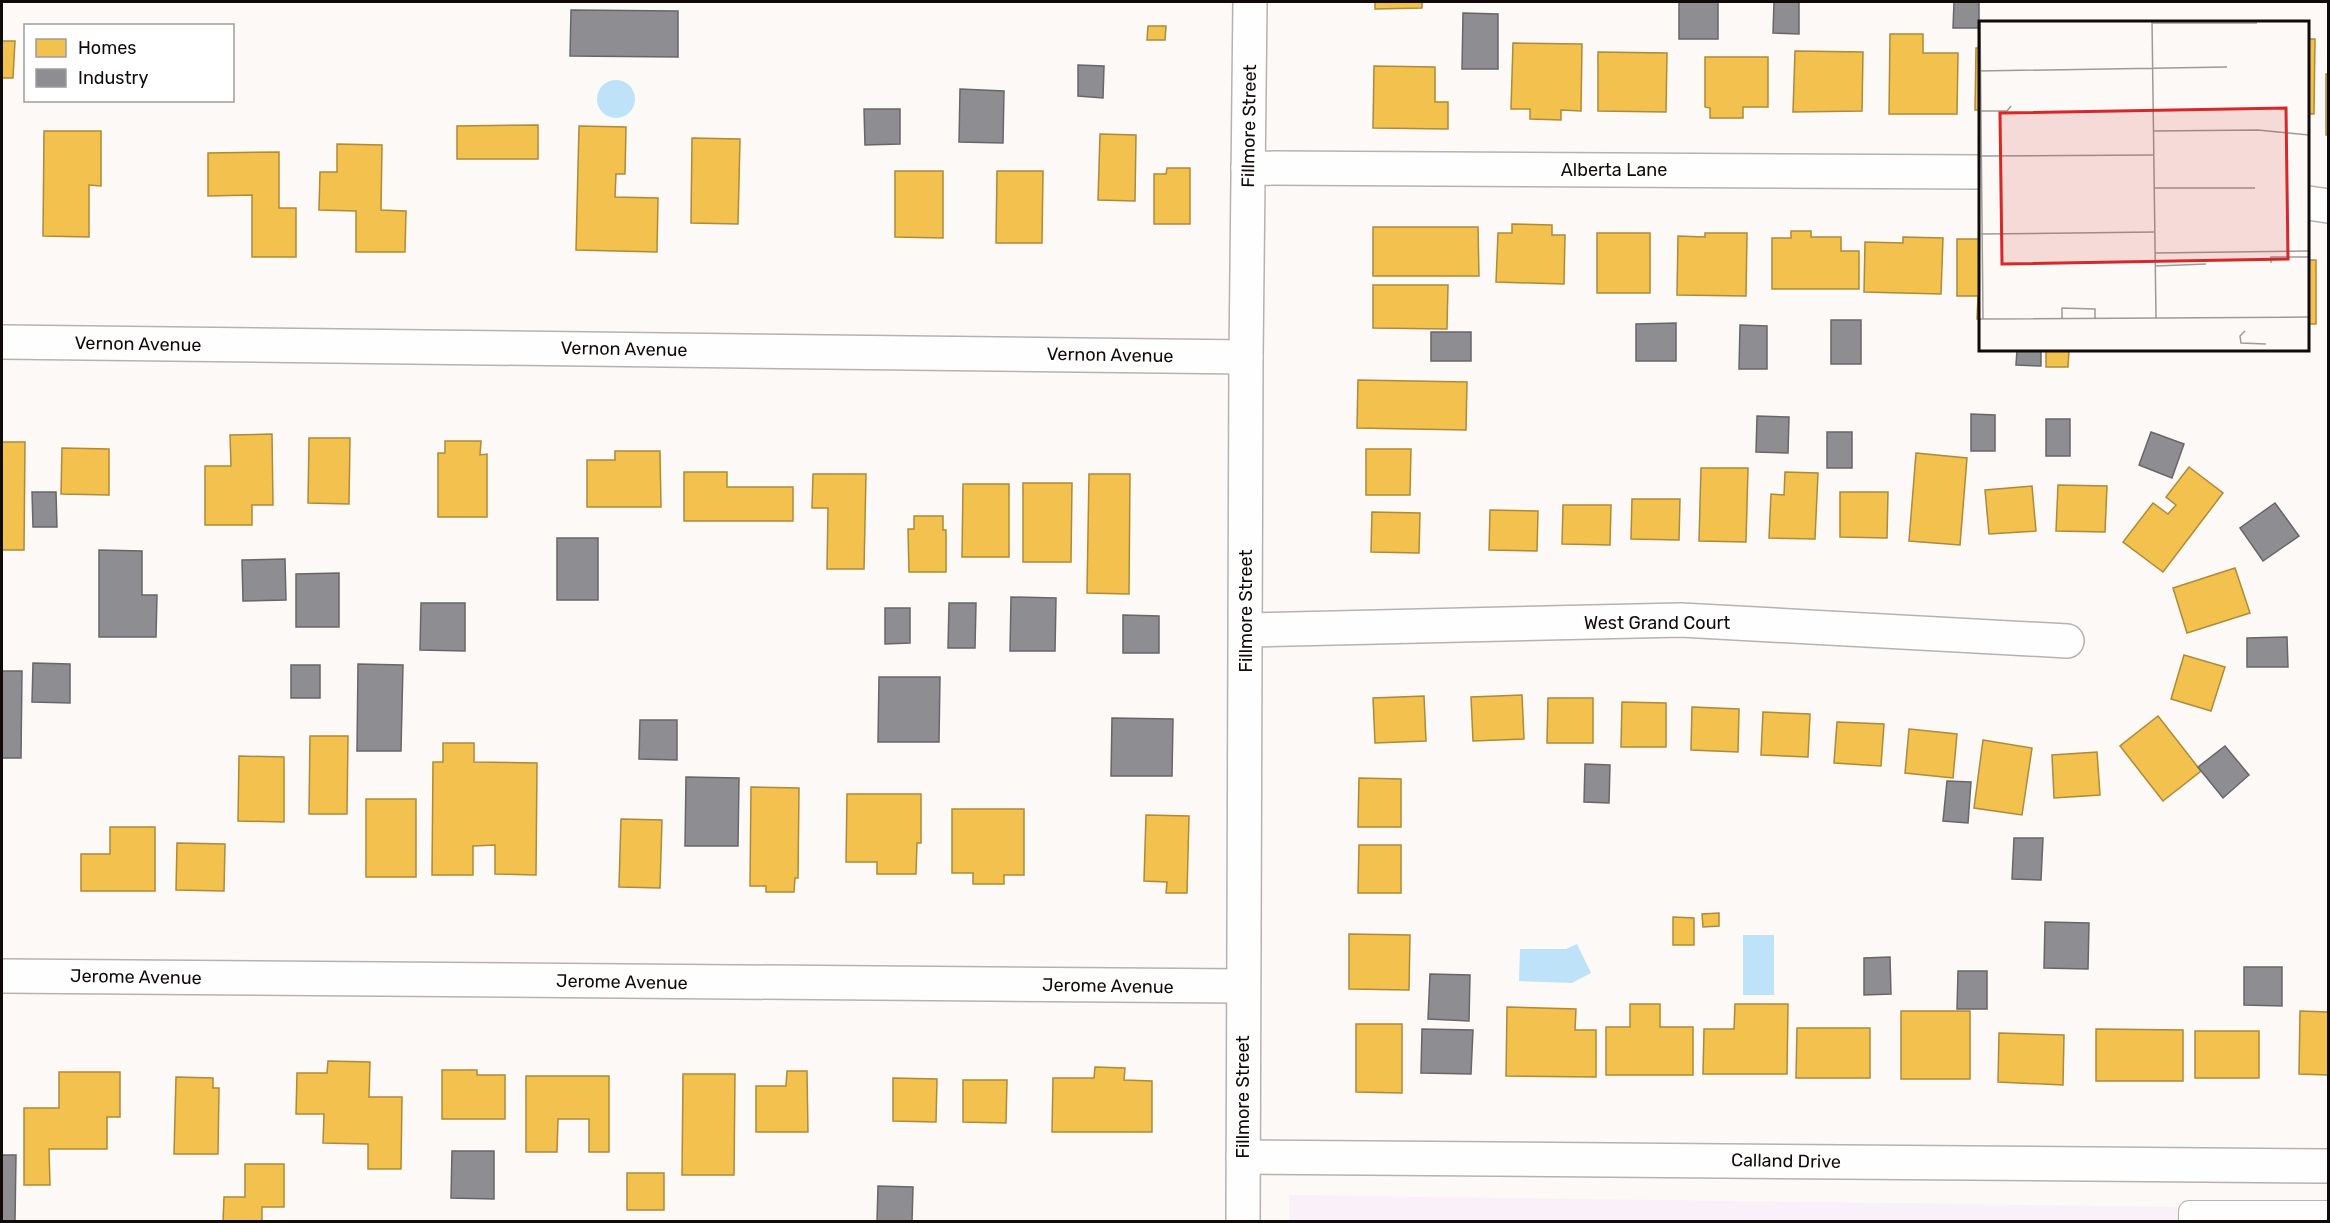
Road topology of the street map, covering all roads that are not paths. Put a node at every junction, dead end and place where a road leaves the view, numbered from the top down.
1 (1250, 2) edge
2 (1248, 168) junction
3 (1979, 172) edge
4 (2309, 203) edge
5 (2328, 206) edge
6 (2, 342) edge
7 (1246, 357) junction
8 (1246, 630) junction
9 (2067, 641) dead end
10 (2, 976) edge
11 (1243, 986) junction
12 (1243, 1157) junction
13 (2328, 1166) edge
14 (2328, 1211) edge
15 (1243, 1221) edge
16 (2189, 1221) edge

1 - 2 street, Fillmore Street
2 - 3 street, Alberta Lane
2 - 7 street, Fillmore Street
4 - 5 street
6 - 7 street, Vernon Avenue
7 - 8 street, Fillmore Street
8 - 9 street, West Grand Court
8 - 11 street, Fillmore Street
10 - 11 street, Jerome Avenue
11 - 12 street, Fillmore Street
12 - 13 street, Calland Drive
12 - 15 street, Fillmore Street
14 - 16 lane

